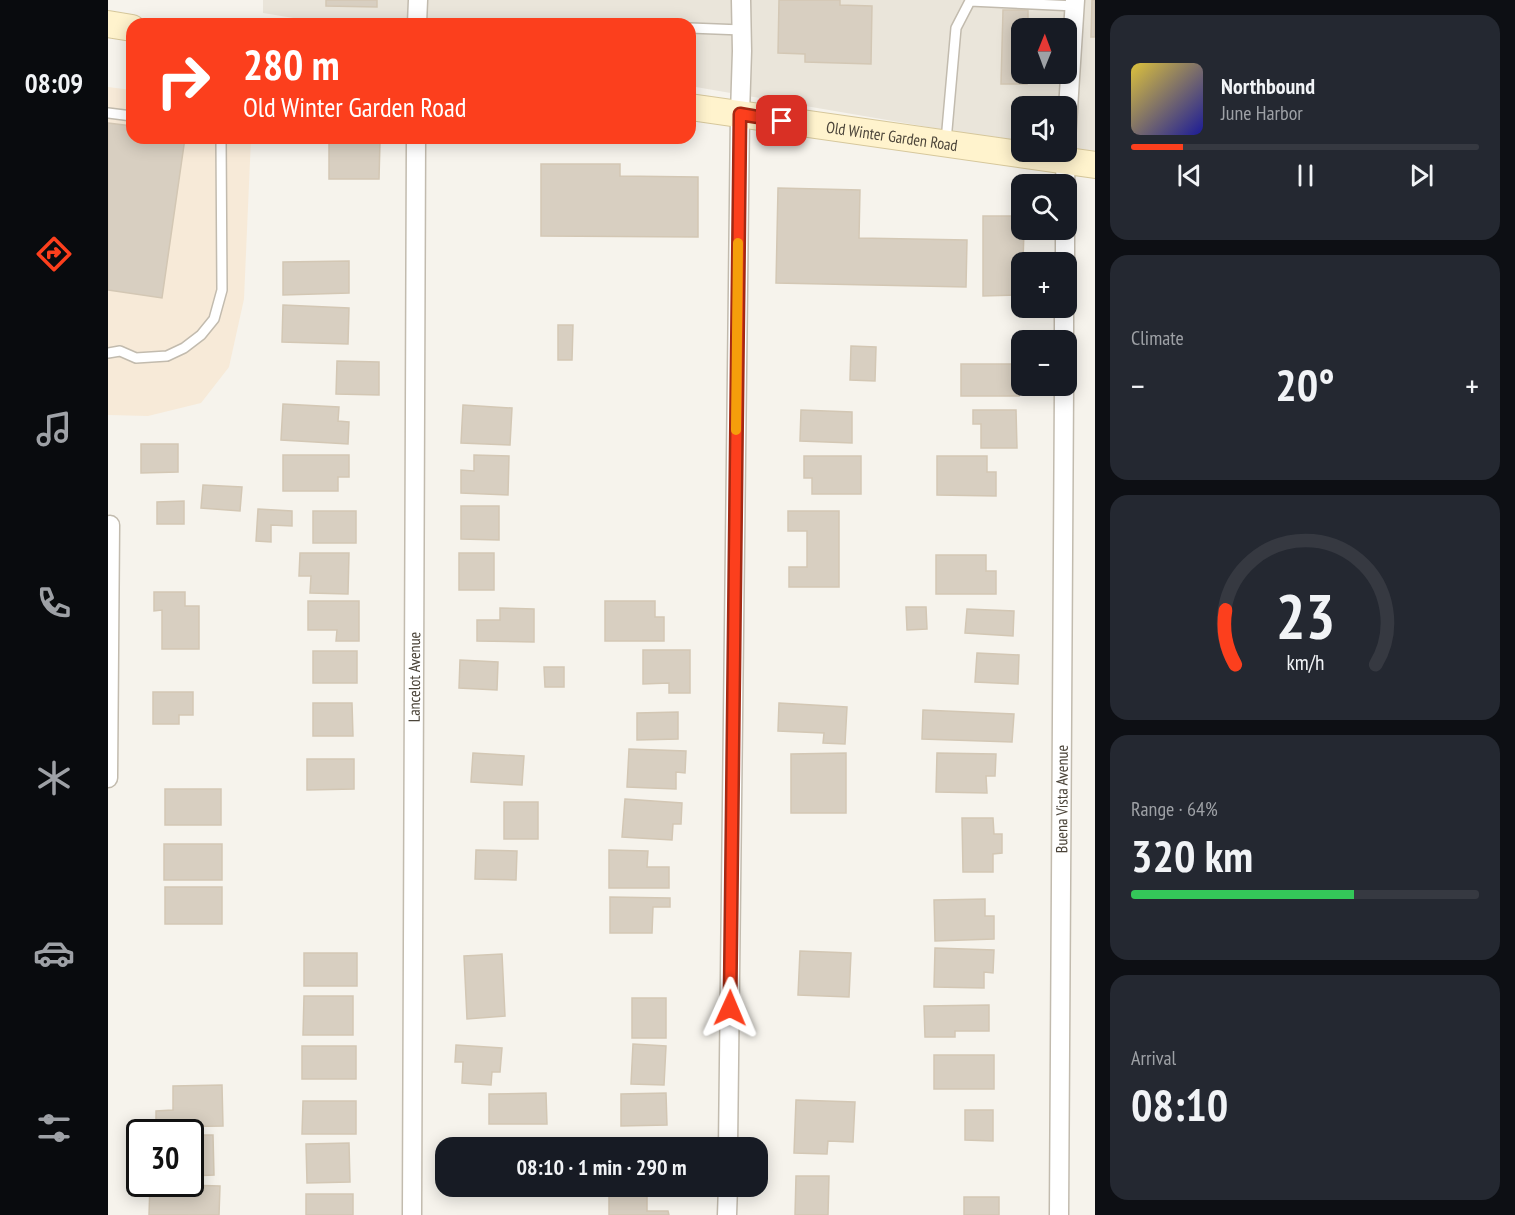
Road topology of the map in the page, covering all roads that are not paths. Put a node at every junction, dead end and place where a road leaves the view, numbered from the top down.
1 (418, 0) edge
2 (741, 0) edge
3 (1075, 3) edge
4 (417, 18) edge
5 (108, 24) edge
6 (126, 27) edge
7 (696, 28) edge
8 (742, 30) junction
9 (1070, 96) edge
10 (696, 108) edge
11 (108, 113) edge
12 (740, 114) junction
13 (126, 116) edge
14 (221, 144) edge
15 (416, 144) edge
16 (946, 144) junction
17 (1011, 152) edge
18 (1077, 161) edge
19 (1095, 165) edge
20 (108, 353) edge
21 (1064, 396) edge
22 (110, 525) dead end
23 (109, 565) edge
24 (108, 778) edge
25 (728, 1137) edge
26 (728, 1197) edge
27 (412, 1215) edge
28 (728, 1215) edge
29 (1059, 1215) edge

1 - 4 street
2 - 8 street
3 - 9 street
3 - 16 lane
5 - 6 main road
7 - 8 lane
8 - 12 street
10 - 12 main road, Old Winter Garden Road
11 - 13 lane
12 - 16 main road, Old Winter Garden Road
12 - 25 street
14 - 20 lane
15 - 27 street, Lancelot Avenue
16 - 17 main road, Old Winter Garden Road
18 - 19 main road, Old Winter Garden Road
21 - 29 street, Buena Vista Avenue
22 - 23 street
23 - 24 street
26 - 28 street

